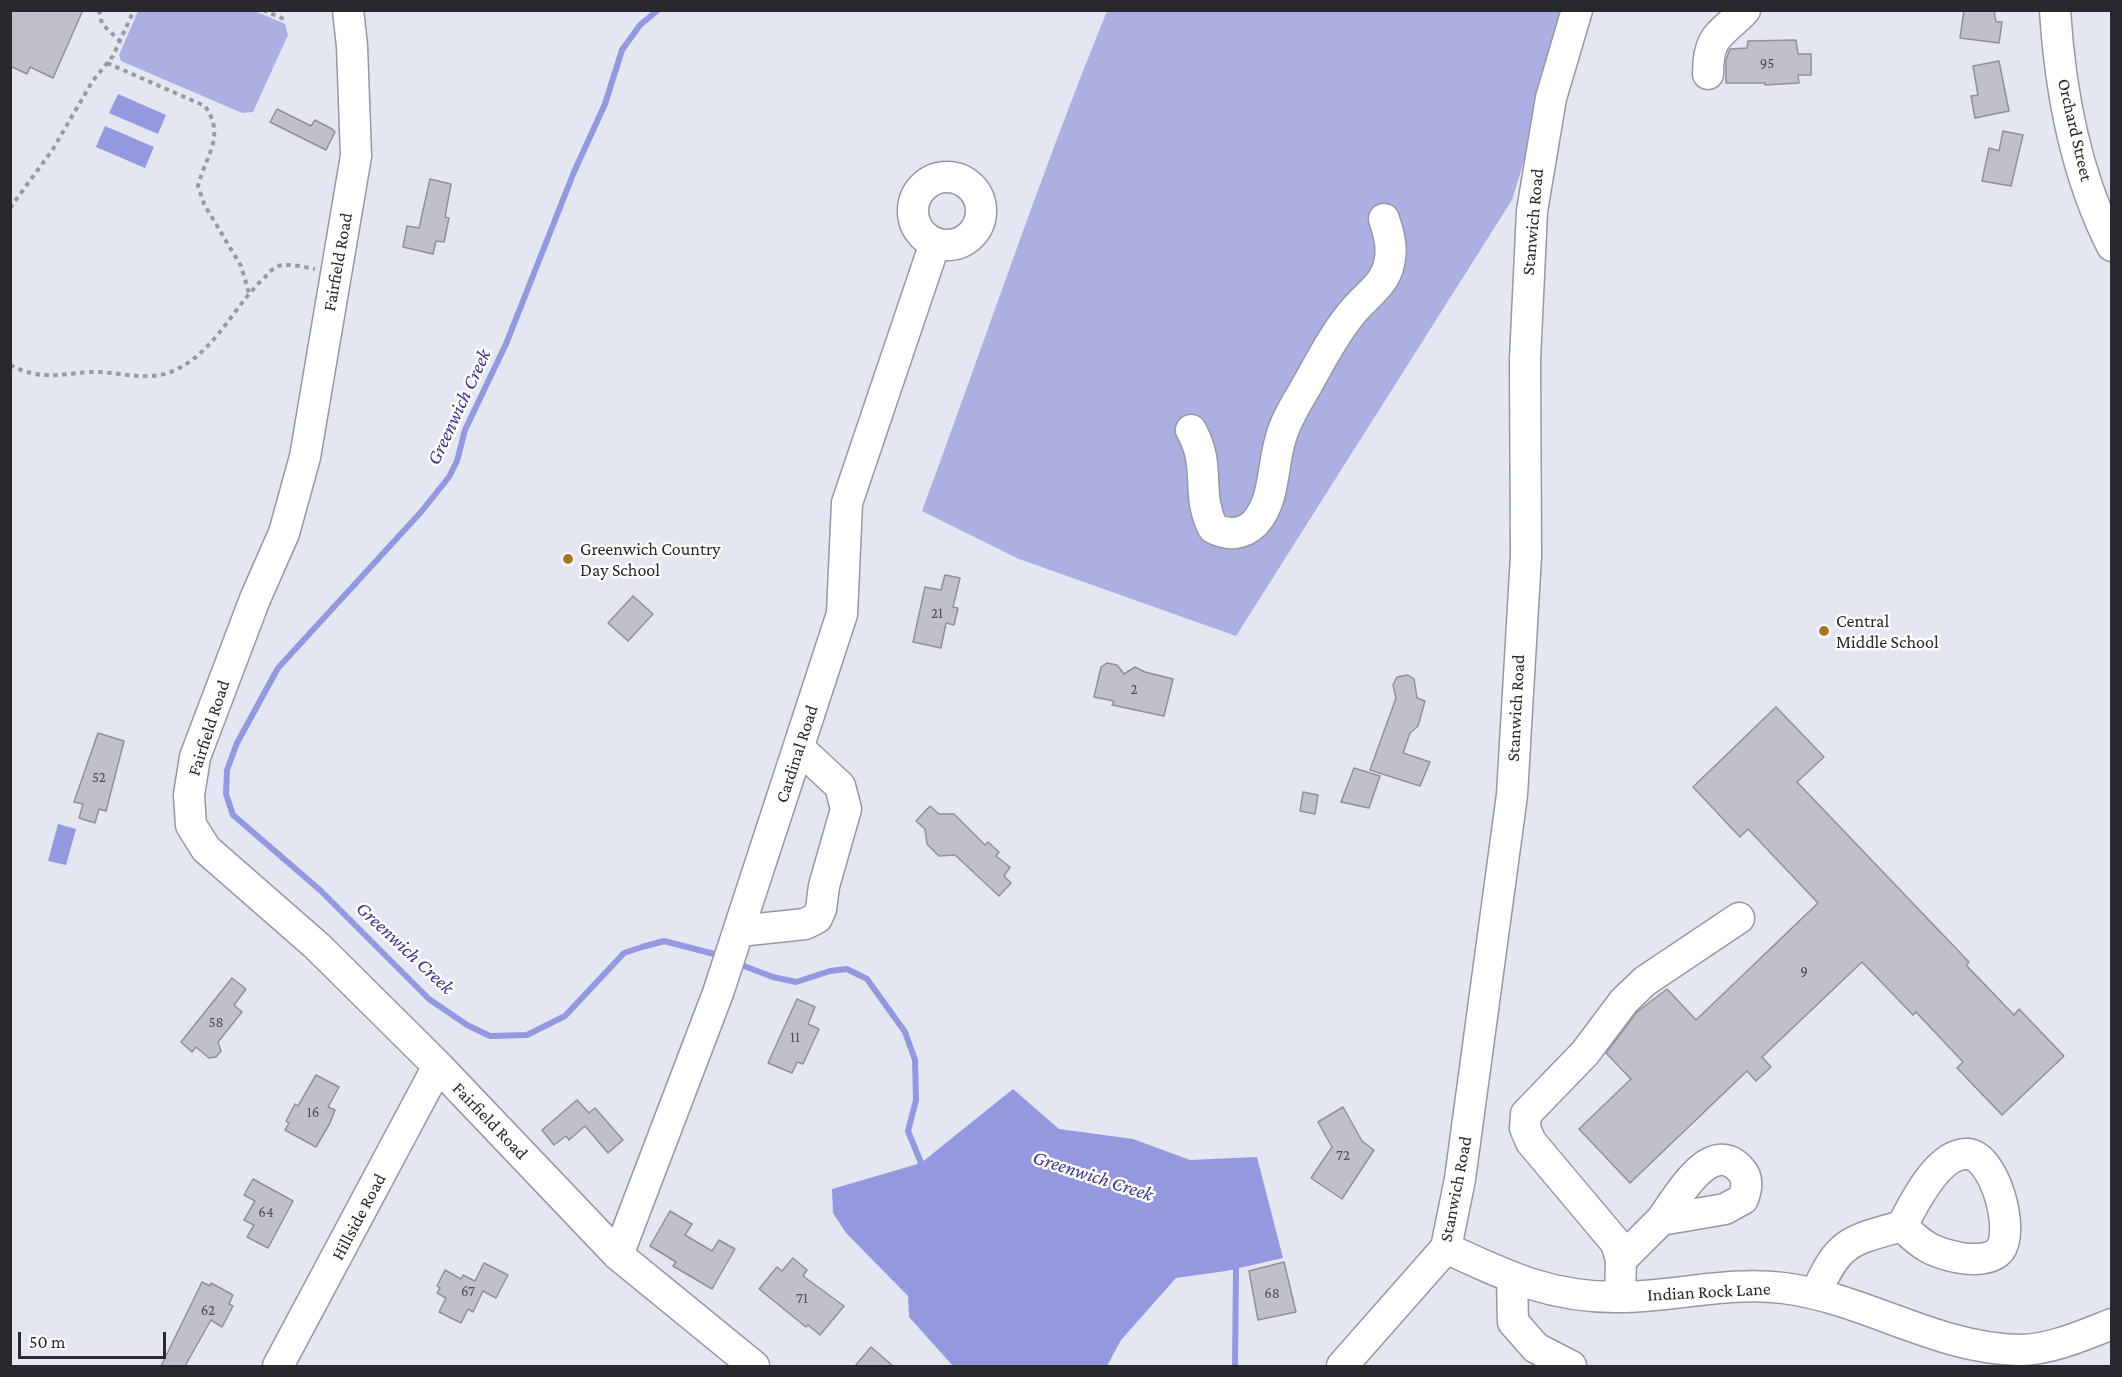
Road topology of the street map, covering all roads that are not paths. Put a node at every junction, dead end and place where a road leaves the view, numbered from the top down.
1 (348, 10) edge
2 (1577, 10) edge
3 (1745, 10) edge
4 (2055, 10) edge
5 (1708, 74) dead end
6 (1384, 219) dead end
7 (935, 243) dead end
8 (2112, 246) edge
9 (1191, 430) dead end
10 (799, 748) junction
11 (1739, 918) dead end
12 (732, 951) junction
13 (438, 1066) junction
14 (1661, 1220) dead end
15 (1902, 1226) dead end
16 (1446, 1248) junction
17 (618, 1255) junction
18 (1621, 1260) junction
19 (1512, 1279) junction
20 (1815, 1293) junction
21 (1620, 1297) junction
22 (2112, 1324) edge
23 (2021, 1358) edge
24 (278, 1366) edge
25 (754, 1366) edge
26 (1342, 1366) edge
27 (1571, 1366) edge

1 - 13 street, Fairfield Road
2 - 16 street, Stanwich Road
3 - 5 street
4 - 8 street, Orchard Street
6 - 9 street
7 - 10 street, Cardinal Road
10 - 12 street, Cardinal Road
10 - 12 street
11 - 18 street
12 - 17 street, Cardinal Road
13 - 17 street, Fairfield Road
13 - 24 street, Hillside Road
14 - 18 street
15 - 20 street
16 - 19 street, Indian Rock Lane
16 - 26 street, Stanwich Road
17 - 25 street, Fairfield Road
18 - 21 street
19 - 21 street, Indian Rock Lane
19 - 27 street
20 - 21 street, Indian Rock Lane
20 - 23 street, Indian Rock Lane
22 - 23 street, Indian Rock Lane

